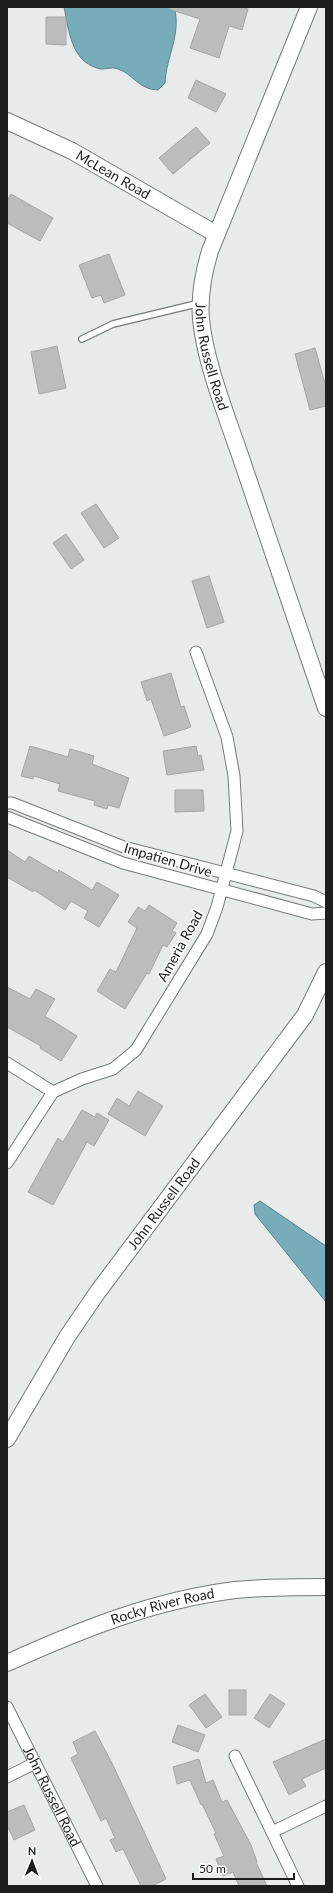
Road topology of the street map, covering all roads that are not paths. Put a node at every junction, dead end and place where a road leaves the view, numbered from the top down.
1 (309, 7) edge
2 (7, 121) edge
3 (216, 234) junction
4 (200, 302) junction
5 (82, 339) dead end
6 (196, 652) dead end
7 (326, 708) edge
8 (7, 803) edge
9 (7, 816) edge
10 (226, 873) junction
11 (222, 891) junction
12 (326, 902) edge
13 (326, 913) edge
14 (326, 972) edge
15 (7, 1063) edge
16 (53, 1092) junction
17 (7, 1163) edge
18 (7, 1439) edge
19 (326, 1587) edge
20 (7, 1664) edge
21 (7, 1707) edge
22 (235, 1756) dead end
23 (35, 1763) junction
24 (7, 1777) edge
25 (326, 1806) edge
26 (272, 1832) junction
27 (97, 1886) edge
28 (298, 1886) edge

1 - 3 street, John Russell Road
2 - 3 street, McLean Road
3 - 4 street, John Russell Road
4 - 5 lane
4 - 7 street, John Russell Road
6 - 10 street, Ameria Road
8 - 10 street, Impatien Drive
9 - 11 street, Impatien Drive
10 - 11 street, Ameria Road
10 - 12 street, Impatien Drive
11 - 13 street, Impatien Drive
11 - 16 street, Ameria Road
14 - 18 street, John Russell Road
15 - 16 street
16 - 17 street
19 - 20 street, Rocky River Road
21 - 23 street, John Russell Road
22 - 26 street
23 - 24 street
23 - 27 street, John Russell Road
25 - 26 street
26 - 28 street

